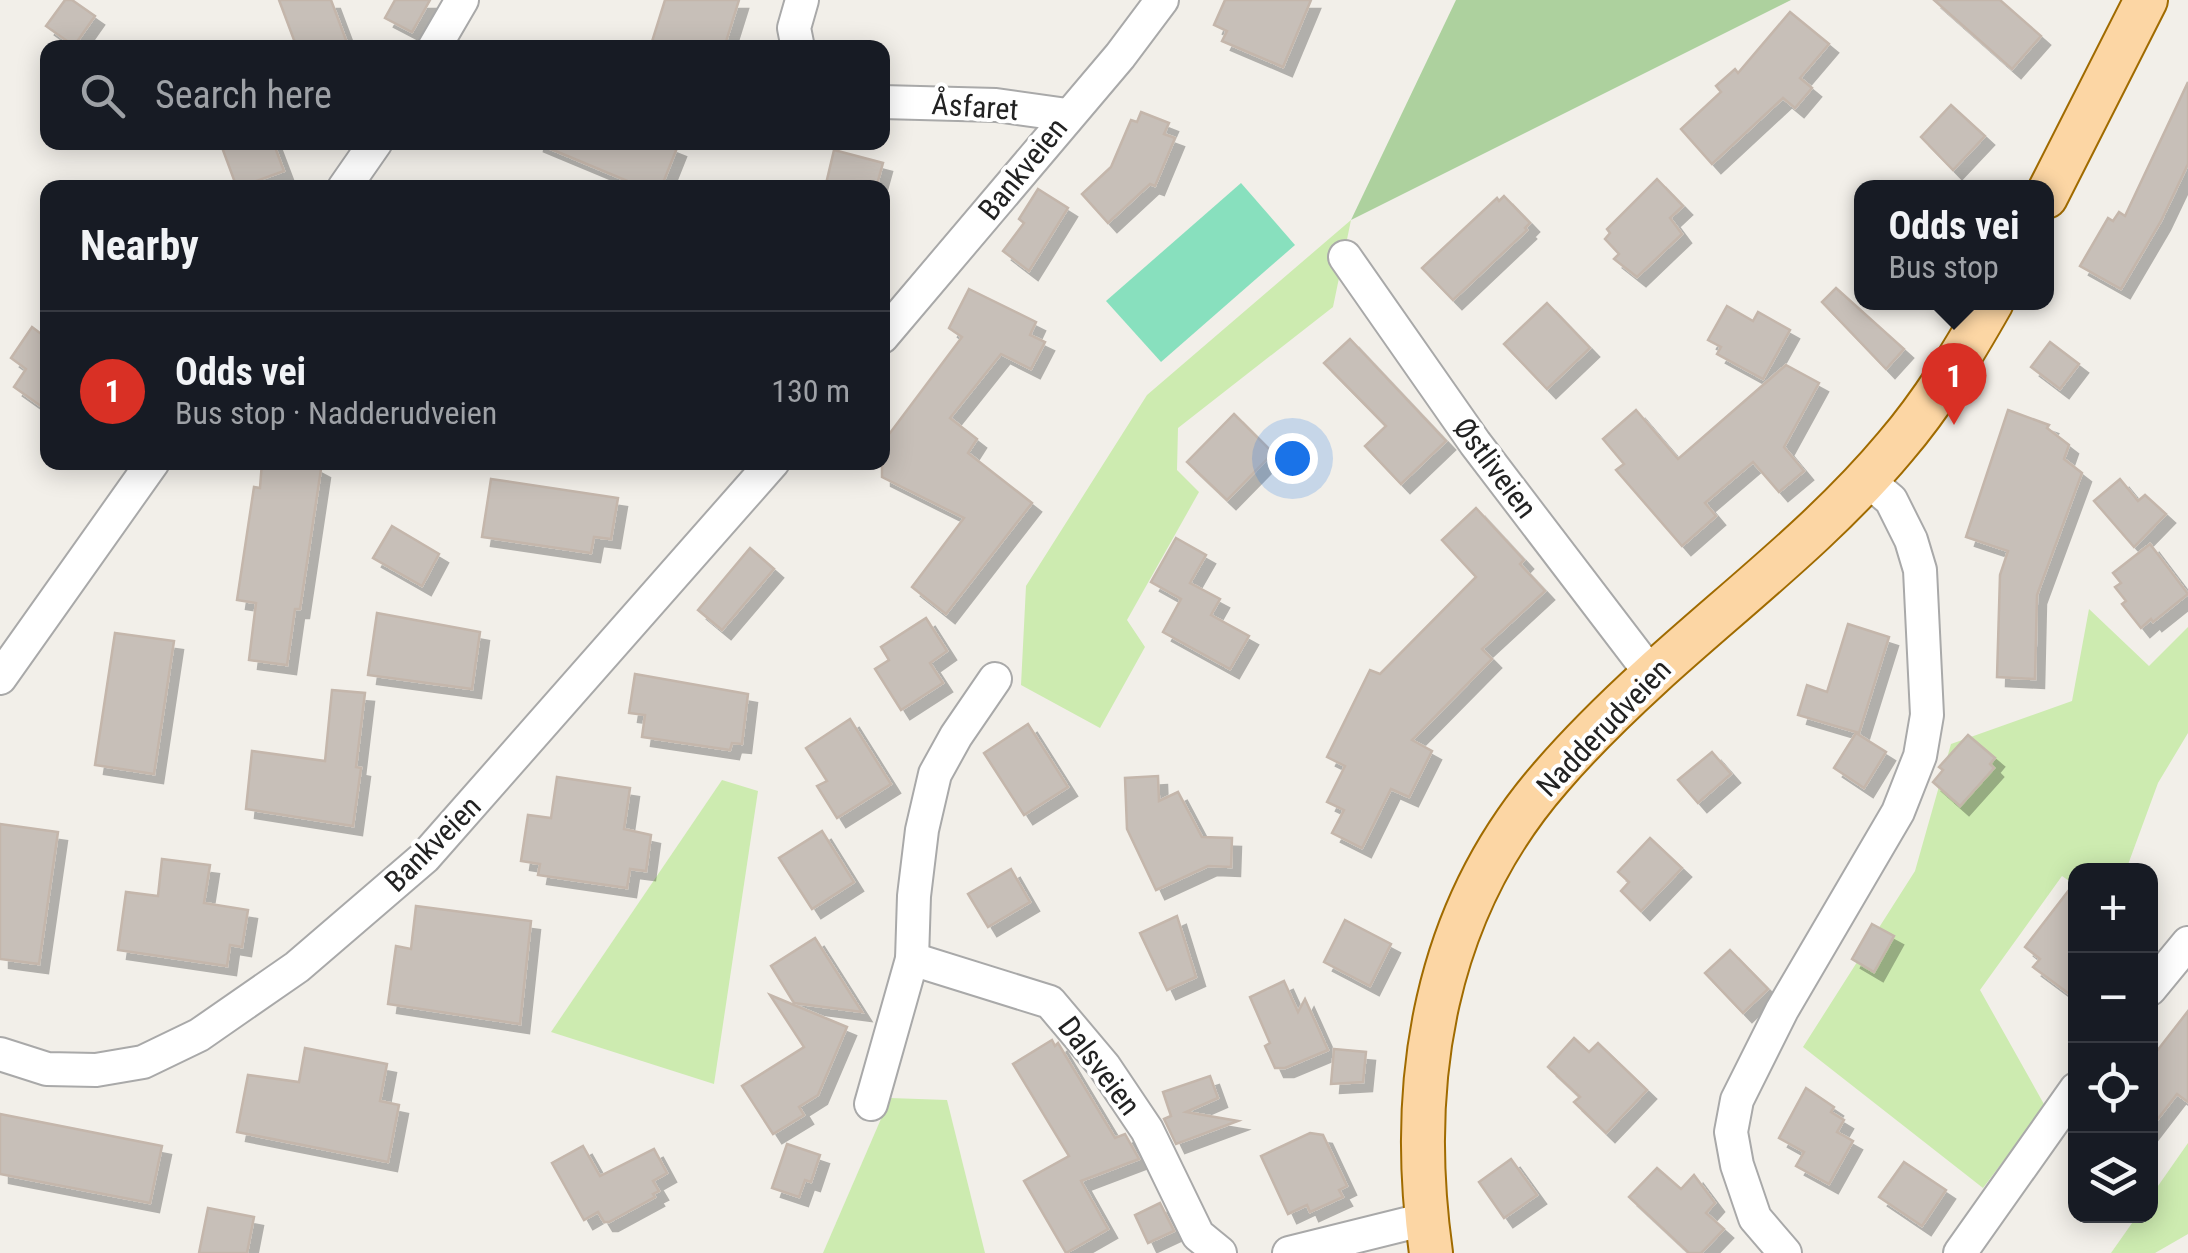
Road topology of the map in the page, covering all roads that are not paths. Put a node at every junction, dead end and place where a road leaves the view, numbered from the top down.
1 (462, 0) edge
2 (802, 0) edge
3 (1162, 0) edge
4 (2146, 0) edge
5 (439, 40) edge
6 (796, 40) edge
7 (890, 102) edge
8 (1068, 115) junction
9 (370, 150) edge
10 (350, 180) edge
11 (2054, 181) edge
12 (1344, 258) dead end
13 (1987, 310) edge
14 (890, 327) edge
15 (146, 470) edge
16 (766, 470) edge
17 (1866, 478) junction
18 (1652, 675) junction
19 (0, 678) edge
20 (996, 680) dead end
21 (2188, 943) edge
22 (912, 958) junction
23 (2158, 979) edge
24 (0, 1054) edge
25 (2068, 1100) edge
26 (872, 1104) dead end
27 (1428, 1236) edge
28 (1220, 1253) edge
29 (1289, 1253) edge
30 (1785, 1253) edge
31 (1960, 1253) edge

1 - 5 street
2 - 6 street
3 - 8 street, Bankveien
4 - 11 main road
7 - 8 street, Åsfaret
8 - 14 street, Bankveien
9 - 10 street
12 - 18 street, Østliveien
13 - 17 main road, Nadderudveien
15 - 19 street
16 - 24 street, Bankveien
17 - 18 main road, Nadderudveien
17 - 30 street
18 - 27 main road, Nadderudveien
20 - 22 street
21 - 23 street
22 - 26 street
22 - 28 street, Dalsveien
25 - 31 street
27 - 29 street

